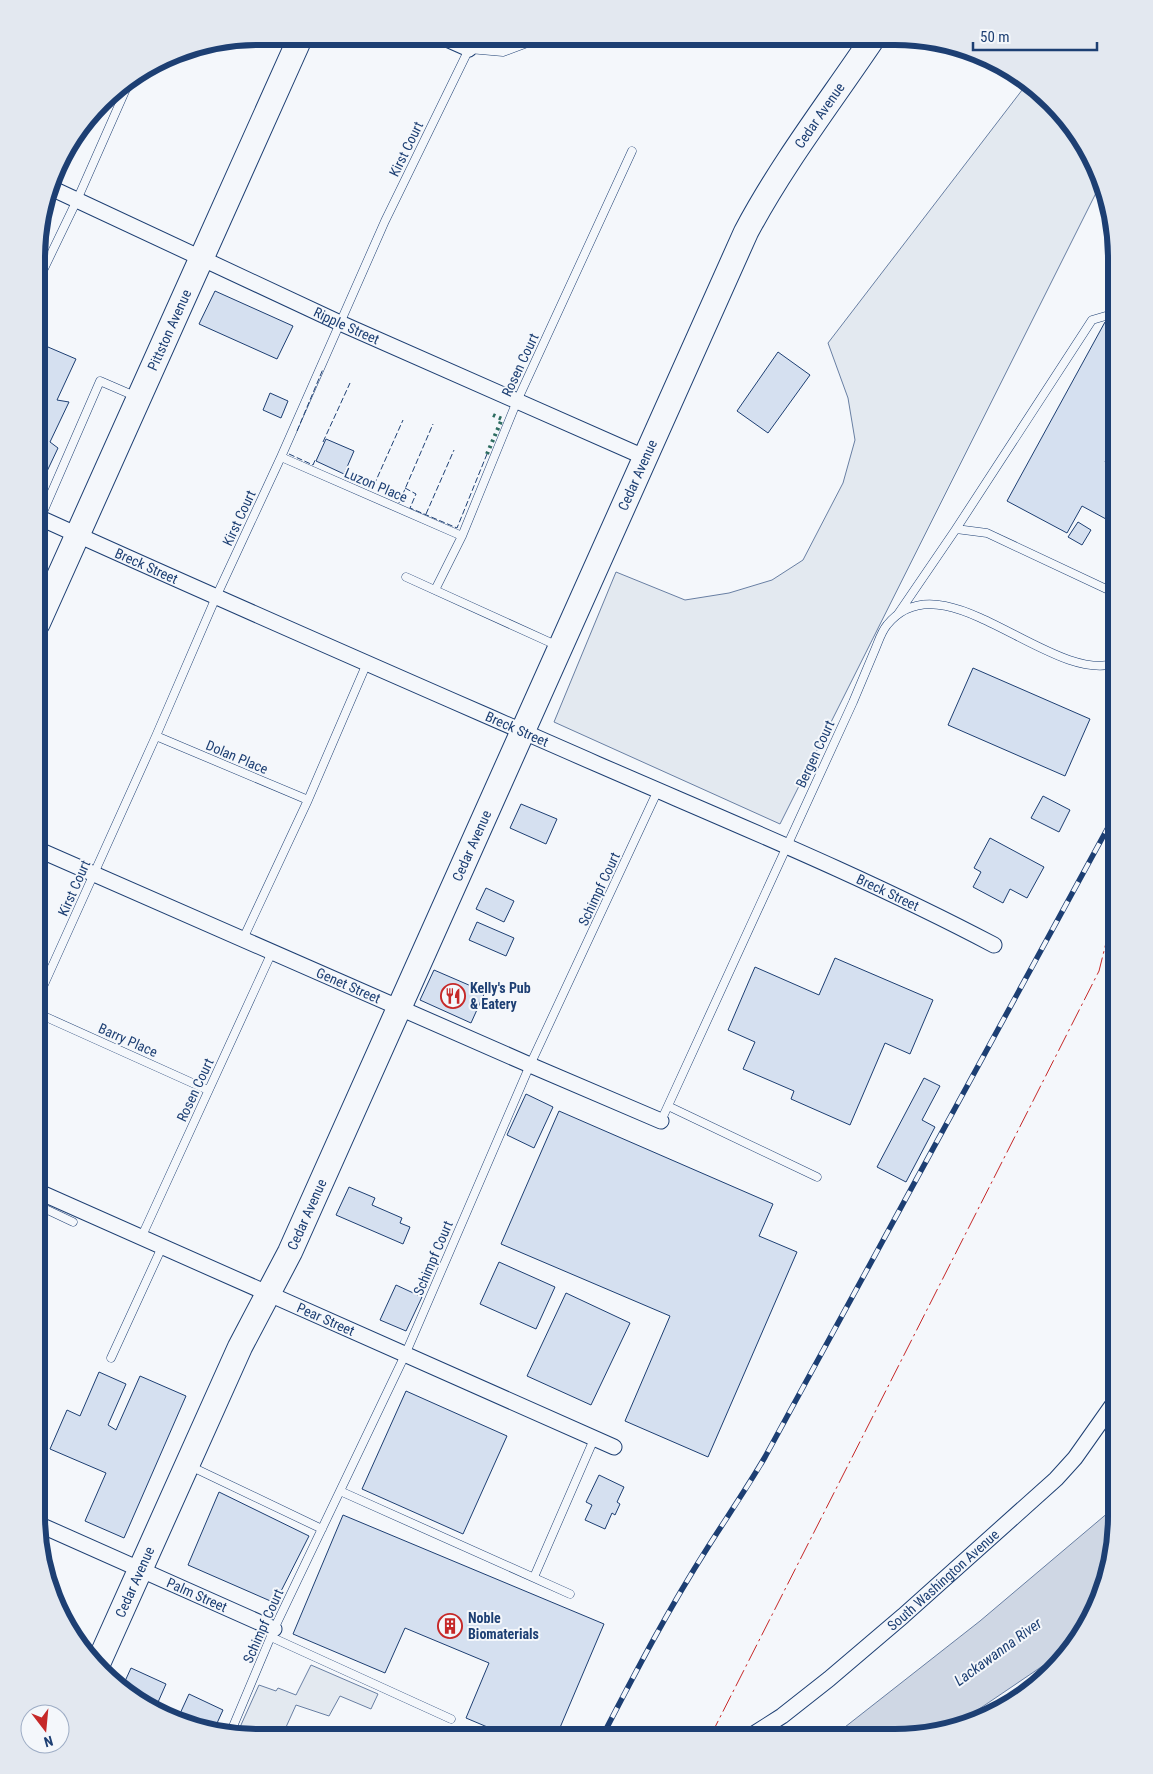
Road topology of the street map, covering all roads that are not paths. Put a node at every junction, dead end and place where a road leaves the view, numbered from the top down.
1 (296, 45) edge
2 (460, 45) edge
3 (518, 45) edge
4 (868, 45) edge
5 (469, 49) junction
6 (125, 92) edge
7 (632, 151) dead end
8 (56, 190) edge
9 (77, 200) junction
10 (201, 258) junction
11 (45, 266) edge
12 (1108, 315) edge
13 (340, 322) junction
14 (138, 398) junction
15 (517, 401) junction
16 (644, 457) junction
17 (281, 458) junction
18 (45, 505) edge
19 (45, 521) edge
20 (956, 529) junction
21 (77, 535) junction
22 (462, 536) junction
23 (406, 577) dead end
24 (435, 590) junction
25 (1108, 590) edge
26 (216, 597) junction
27 (45, 608) edge
28 (897, 615) junction
29 (560, 646) junction
30 (367, 663) junction
31 (1108, 665) edge
32 (522, 731) junction
33 (156, 736) junction
34 (658, 790) junction
35 (308, 800) junction
36 (786, 846) junction
37 (45, 852) edge
38 (94, 873) junction
39 (243, 939) junction
40 (994, 945) dead end
41 (272, 952) junction
42 (45, 982) edge
43 (399, 1007) junction
44 (45, 1017) edge
45 (530, 1065) junction
46 (208, 1090) junction
47 (668, 1106) junction
48 (661, 1121) joint
49 (817, 1177) dead end
50 (45, 1195) edge
51 (45, 1209) edge
52 (74, 1222) dead end
53 (141, 1238) junction
54 (162, 1248) junction
55 (268, 1294) junction
56 (404, 1355) junction
57 (111, 1358) dead end
58 (1108, 1411) edge
59 (594, 1438) junction
60 (614, 1448) dead end
61 (187, 1465) junction
62 (340, 1491) junction
63 (45, 1527) edge
64 (322, 1529) junction
65 (140, 1569) junction
66 (534, 1577) junction
67 (570, 1594) dead end
68 (272, 1633) junction
69 (100, 1659) edge
70 (451, 1718) dead end
71 (233, 1727) edge
72 (762, 1729) edge

1 - 10 main road, Pittston Avenue
2 - 5 street
3 - 5 lane
4 - 16 main road, Cedar Avenue
5 - 13 lane, Kirst Court
6 - 9 lane
7 - 15 lane, Rosen Court
8 - 9 street, Ripple Street
9 - 10 street, Ripple Street
9 - 11 lane
10 - 13 street, Ripple Street
10 - 14 main road, Pittston Avenue
12 - 20 lane, Bergen Court
13 - 15 street, Ripple Street
13 - 17 lane, Kirst Court
14 - 18 lane
14 - 21 main road, Pittston Avenue
15 - 16 street, Ripple Street
15 - 22 lane, Rosen Court
16 - 29 main road, Cedar Avenue
17 - 22 lane, Luzon Place
17 - 26 lane, Kirst Court
19 - 21 street, Breck Street
20 - 25 lane
20 - 28 lane, Bergen Court
21 - 26 street, Breck Street
21 - 27 main road, Pittston Avenue
22 - 24 lane, Rosen Court
23 - 24 lane
24 - 29 lane
26 - 30 street, Breck Street
26 - 33 lane, Kirst Court
28 - 31 lane
28 - 36 lane, Bergen Court
29 - 32 main road, Cedar Avenue
30 - 32 street, Breck Street
30 - 35 lane
32 - 34 street, Breck Street
32 - 43 main road, Cedar Avenue
33 - 35 lane, Dolan Place
33 - 38 lane, Kirst Court
34 - 36 street, Breck Street
34 - 45 lane, Schimpf Court
35 - 39 lane
36 - 40 street, Breck Street
36 - 47 lane, Bergen Court
37 - 38 street, Genet Street
38 - 39 street, Genet Street
38 - 42 lane, Kirst Court
39 - 41 street, Genet Street
41 - 43 street, Genet Street
41 - 46 lane, Rosen Court
43 - 45 street, Genet Street
43 - 55 main road, Cedar Avenue
44 - 46 lane, Barry Place
45 - 48 street, Genet Street
45 - 56 lane, Schimpf Court
46 - 53 lane, Rosen Court
47 - 48 lane, Bergen Court
47 - 49 lane
50 - 53 street, Pear Street
51 - 52 lane
53 - 54 street, Pear Street
54 - 55 street, Pear Street
54 - 57 lane
55 - 56 street, Pear Street
55 - 61 main road, Cedar Avenue
56 - 59 street, Pear Street
56 - 62 lane, Schimpf Court
58 - 72 street, South Washington Avenue
59 - 60 street, Pear Street
59 - 66 lane
61 - 64 lane
61 - 65 main road, Cedar Avenue
62 - 64 lane, Schimpf Court
62 - 66 lane
63 - 65 street, Palm Street
64 - 68 lane, Schimpf Court
65 - 68 street, Palm Street
65 - 69 main road, Cedar Avenue
66 - 67 lane
68 - 70 lane
68 - 71 lane, Schimpf Court

